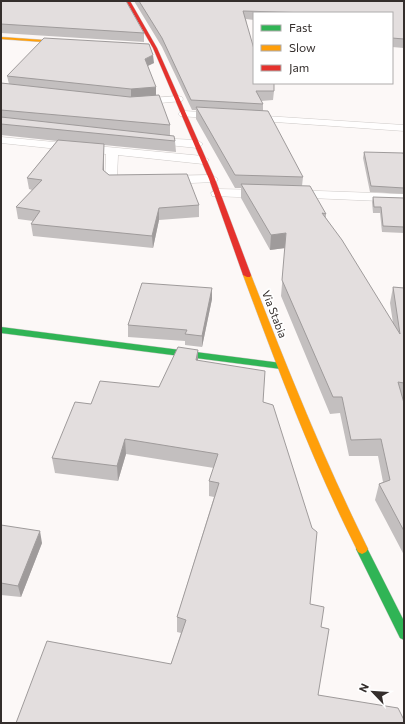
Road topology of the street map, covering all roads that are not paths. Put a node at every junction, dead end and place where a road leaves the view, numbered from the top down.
1 (128, 1) edge
2 (1, 38) edge
3 (78, 43) edge
4 (140, 47) edge
5 (155, 48) junction
6 (178, 98) junction
7 (124, 102) edge
8 (184, 114) junction
9 (404, 128) edge
10 (1, 140) edge
11 (141, 140) edge
12 (197, 144) junction
13 (112, 152) junction
14 (203, 160) junction
15 (212, 179) junction
16 (217, 194) junction
17 (404, 198) edge
18 (1, 330) edge
19 (281, 366) junction
20 (404, 634) edge

1 - 5 main road, Via Stabia
2 - 3 main road
4 - 5 main road
5 - 6 main road, Via Stabia
6 - 7 lane
6 - 8 main road, Via Stabia
8 - 9 lane
8 - 12 main road, Via Stabia
10 - 13 lane
11 - 12 lane
12 - 14 main road, Via Stabia
13 - 14 lane
13 - 15 lane
14 - 15 main road, Via Stabia
15 - 16 main road, Via Stabia
16 - 17 lane
16 - 19 main road, Via Stabia
18 - 19 main road
19 - 20 main road, Via Stabia

